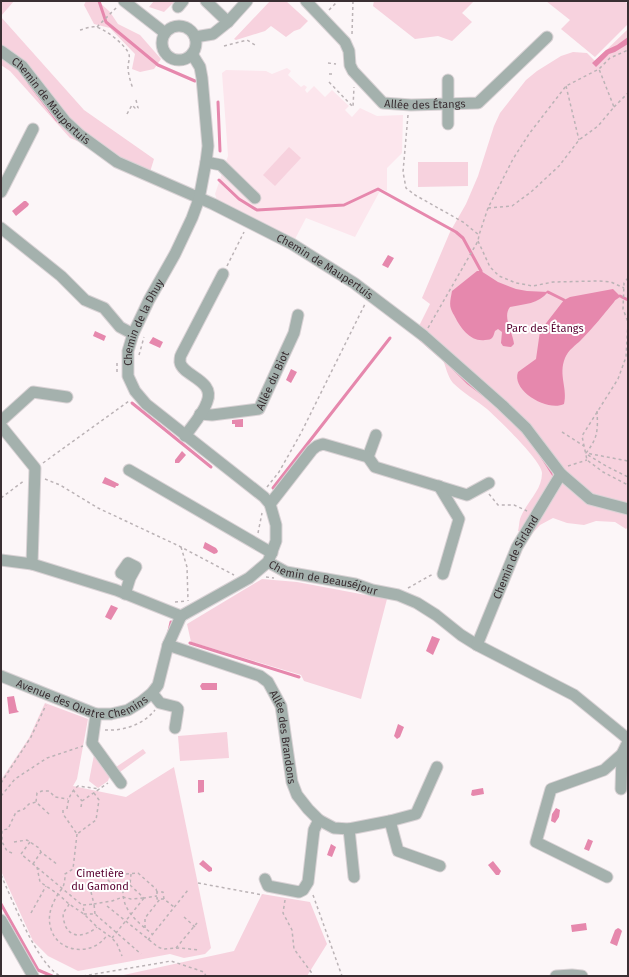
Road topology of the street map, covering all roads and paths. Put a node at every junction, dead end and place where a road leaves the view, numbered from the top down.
1 (206, 1) edge
2 (247, 1) edge
3 (306, 1) edge
4 (338, 1) edge
5 (353, 1) edge
6 (121, 4) edge
7 (322, 17) junction
8 (228, 22) junction
9 (97, 27) junction
10 (80, 30) dead end
11 (165, 33) junction
12 (195, 37) junction
13 (547, 37) dead end
14 (255, 45) dead end
15 (224, 46) dead end
16 (628, 50) edge
17 (1, 51) edge
18 (348, 51) junction
19 (192, 54) junction
20 (328, 63) dead end
21 (336, 64) dead end
22 (599, 69) junction
23 (328, 74) dead end
24 (335, 74) dead end
25 (448, 80) dead end
26 (329, 82) dead end
27 (354, 85) dead end
28 (566, 86) junction
29 (133, 89) dead end
30 (628, 93) edge
31 (136, 100) dead end
32 (447, 104) junction
33 (409, 105) junction
34 (614, 107) junction
35 (127, 114) dead end
36 (448, 124) dead end
37 (33, 130) dead end
38 (579, 140) junction
39 (206, 162) junction
40 (1, 192) edge
41 (255, 198) dead end
42 (199, 199) junction
43 (488, 208) junction
44 (1, 228) edge
45 (245, 231) dead end
46 (479, 235) junction
47 (478, 241) junction
48 (223, 274) joint
49 (628, 278) edge
50 (624, 288) junction
51 (370, 294) junction
52 (298, 315) dead end
53 (139, 335) junction
54 (424, 336) junction
55 (628, 336) edge
56 (139, 356) dead end
57 (627, 358) edge
58 (67, 397) dead end
59 (129, 401) dead end
60 (597, 411) junction
61 (200, 414) junction
62 (1, 421) edge
63 (1, 426) edge
64 (562, 432) dead end
65 (376, 435) dead end
66 (185, 436) junction
67 (584, 446) junction
68 (586, 453) junction
69 (368, 457) junction
70 (587, 460) junction
71 (628, 461) edge
72 (129, 470) dead end
73 (34, 471) junction
74 (559, 475) junction
75 (628, 477) edge
76 (486, 484) joint
77 (628, 485) edge
78 (439, 486) junction
79 (267, 487) dead end
80 (1, 498) edge
81 (266, 506) junction
82 (628, 509) edge
83 (528, 512) dead end
84 (258, 534) dead end
85 (181, 547) junction
86 (270, 557) junction
87 (1, 560) edge
88 (32, 564) junction
89 (442, 574) joint
90 (236, 576) dead end
91 (130, 578) dead end
92 (125, 594) junction
93 (398, 595) junction
94 (188, 601) dead end
95 (181, 616) junction
96 (168, 645) junction
97 (478, 645) junction
98 (1, 676) edge
99 (152, 693) junction
100 (50, 696) junction
101 (158, 706) dead end
102 (96, 714) junction
103 (175, 728) dead end
104 (93, 730) junction
105 (628, 739) edge
106 (92, 742) junction
107 (628, 742) edge
108 (622, 754) junction
109 (437, 767) dead end
110 (119, 781) joint
111 (1, 783) edge
112 (100, 789) junction
113 (621, 789) dead end
114 (73, 790) junction
115 (94, 793) junction
116 (1, 796) edge
117 (68, 799) junction
118 (82, 801) junction
119 (36, 802) junction
120 (81, 807) dead end
121 (67, 809) dead end
122 (63, 810) dead end
123 (49, 814) dead end
124 (319, 820) junction
125 (390, 821) junction
126 (349, 829) junction
127 (77, 834) junction
128 (14, 842) dead end
129 (30, 842) junction
130 (41, 852) junction
131 (12, 853) dead end
132 (34, 864) junction
133 (58, 865) dead end
134 (440, 866) dead end
135 (37, 867) junction
136 (126, 874) dead end
137 (131, 874) junction
138 (1, 875) edge
139 (106, 875) dead end
140 (354, 877) dead end
141 (607, 877) dead end
142 (265, 879) dead end
143 (308, 882) junction
144 (198, 883) dead end
145 (130, 885) junction
146 (46, 886) junction
147 (62, 888) junction
148 (124, 890) junction
149 (188, 890) dead end
150 (91, 892) dead end
151 (157, 892) junction
152 (58, 894) junction
153 (157, 896) junction
154 (263, 896) dead end
155 (313, 896) junction
156 (123, 897) junction
157 (144, 898) junction
158 (308, 898) dead end
159 (162, 899) junction
160 (291, 901) dead end
161 (69, 904) junction
162 (94, 904) junction
163 (83, 905) junction
164 (107, 906) dead end
165 (174, 907) junction
166 (31, 913) dead end
167 (84, 914) junction
168 (95, 914) junction
169 (131, 916) junction
170 (184, 917) dead end
171 (1, 920) edge
172 (125, 921) junction
173 (197, 923) dead end
174 (195, 926) junction
175 (97, 927) junction
176 (146, 928) junction
177 (117, 932) junction
178 (152, 934) junction
179 (107, 936) junction
180 (112, 938) junction
181 (148, 940) junction
182 (176, 948) junction
183 (200, 950) dead end
184 (142, 954) dead end
185 (122, 956) dead end
186 (33, 976) edge
187 (60, 976) edge
188 (83, 976) edge
189 (206, 976) edge
190 (314, 976) edge
191 (342, 976) edge
192 (556, 976) edge
193 (582, 976) edge

1 - 8 street
2 - 8 street
3 - 7 street, Allée des Étangs
4 - 7 path
5 - 18 path
6 - 9 path
6 - 11 street
7 - 18 street, Allée des Étangs
8 - 12 street
9 - 10 path
9 - 29 path
11 - 12 street
11 - 19 street
12 - 19 street
13 - 32 street, Allée des Étangs
14 - 15 path
16 - 22 path
17 - 42 street, Chemin de Maupertuis
18 - 33 street, Allée des Étangs
19 - 39 street, Chemin de la Dhuy
20 - 21 path
22 - 28 path
22 - 34 path
23 - 24 path
25 - 32 street
26 - 27 path
28 - 38 path
28 - 43 path
30 - 34 path
31 - 35 path
32 - 33 street, Allée des Étangs
32 - 36 street
33 - 46 path
34 - 38 path
37 - 40 street
38 - 43 path
39 - 41 street
39 - 42 street, Chemin de la Dhuy
42 - 51 street, Chemin de Maupertuis
42 - 53 street, Chemin de la Dhuy
43 - 46 path
44 - 53 street
45 - 48 path
46 - 47 path
47 - 50 path
47 - 54 path
48 - 61 street
49 - 50 path
50 - 55 path
51 - 54 street, Chemin de Maupertuis
51 - 79 path
52 - 61 street, Allée du Biot
53 - 56 path
53 - 66 street, Chemin de la Dhuy
54 - 74 street, Chemin de Maupertuis
55 - 57 path
57 - 60 path
58 - 62 street
59 - 73 path
60 - 67 path
60 - 68 path
61 - 66 street
63 - 73 street
64 - 67 path
65 - 69 street
66 - 81 street, Chemin de la Dhuy
67 - 68 path
68 - 70 path
68 - 71 path
68 - 75 path
69 - 78 street
69 - 81 street
70 - 74 path
70 - 77 path
72 - 86 street, Chemin de Beauséjour
73 - 80 path
73 - 85 path
73 - 88 street
74 - 82 street, Chemin de Maupertuis
74 - 97 street, Chemin de Sirland
76 - 78 street
76 - 83 path
78 - 89 street
81 - 84 path
81 - 86 street
85 - 90 path
85 - 94 path
86 - 93 street, Chemin de Beauséjour
86 - 95 street, Chemin de Beauséjour
87 - 88 street
88 - 92 street
89 - 93 path
91 - 92 street
92 - 95 street
93 - 97 street, Chemin de Beauséjour
95 - 96 street, Avenue des Quatre Chemins
96 - 99 street, Avenue des Quatre Chemins
96 - 124 street, Allée des Brandons
97 - 105 street, Chemin de Beauséjour
98 - 100 street, Avenue des Quatre Chemins
99 - 102 street, Avenue des Quatre Chemins
99 - 103 street
100 - 102 street, Avenue des Quatre Chemins
100 - 111 path
101 - 104 path
102 - 104 street
104 - 106 street
106 - 110 street
106 - 116 path
107 - 108 street
108 - 113 street
108 - 141 street
109 - 125 street, Allée des Brandons
110 - 112 path
112 - 114 path
112 - 115 path
114 - 117 path
114 - 118 path
115 - 118 path
115 - 127 path
117 - 119 path
117 - 121 path
118 - 120 path
119 - 123 path
119 - 131 path
122 - 127 path
124 - 126 street, Allée des Brandons
124 - 143 street
125 - 126 street, Allée des Brandons
125 - 134 street
126 - 140 street
127 - 147 path
128 - 129 path
129 - 130 path
129 - 132 path
130 - 132 path
130 - 133 path
132 - 135 path
135 - 146 path
135 - 147 path
136 - 137 path
137 - 145 path
137 - 151 path
138 - 187 path
139 - 148 path
142 - 143 street
143 - 155 path
144 - 154 path
145 - 148 path
145 - 157 path
146 - 152 path
146 - 166 path
147 - 152 path
147 - 163 path
148 - 156 path
149 - 165 path
150 - 162 path
151 - 153 path
151 - 159 path
152 - 161 path
152 - 179 path
153 - 157 path
153 - 159 path
155 - 158 path
155 - 191 path
156 - 157 path
156 - 162 path
156 - 169 path
157 - 169 path
159 - 165 path
159 - 176 path
160 - 190 path
161 - 167 path
161 - 175 path
162 - 163 path
162 - 168 path
163 - 167 path
164 - 172 path
165 - 178 path
167 - 168 path
167 - 175 path
168 - 177 path
169 - 172 path
169 - 176 path
170 - 174 path
171 - 186 street
172 - 177 path
172 - 181 path
173 - 174 path
174 - 182 path
175 - 179 path
176 - 178 path
177 - 180 path
177 - 184 path
178 - 181 path
179 - 180 path
180 - 185 path
181 - 182 path
182 - 183 path
188 - 189 path
192 - 193 street

